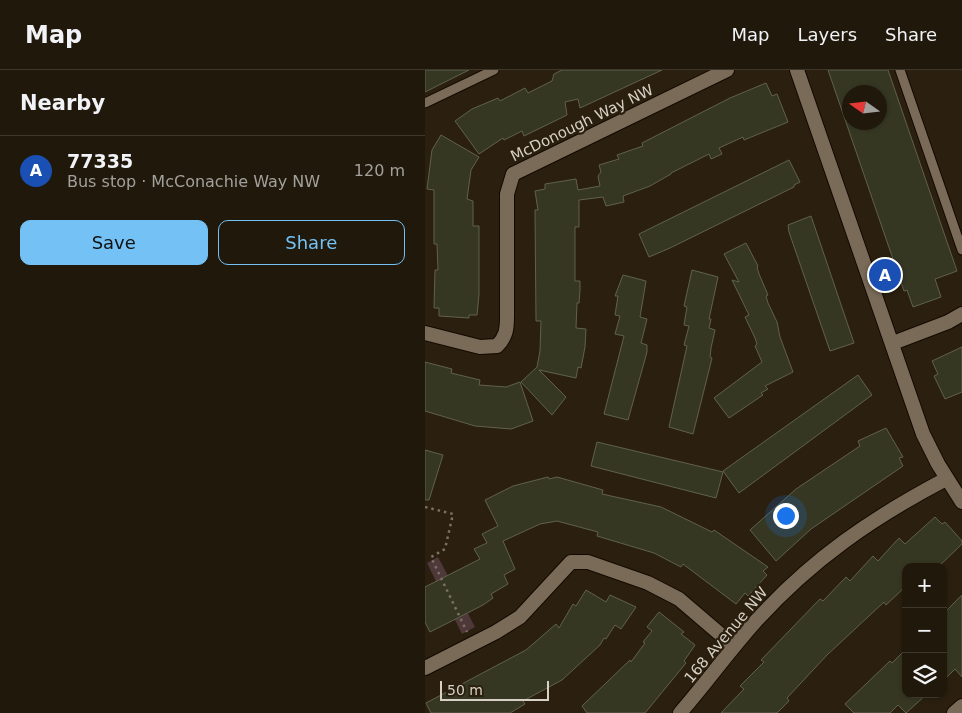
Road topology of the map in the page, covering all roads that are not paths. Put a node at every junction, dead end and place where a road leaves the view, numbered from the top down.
1 (494, 70) edge
2 (727, 70) edge
3 (797, 70) edge
4 (900, 70) edge
5 (425, 103) edge
6 (962, 250) edge
7 (962, 314) edge
8 (425, 333) edge
9 (893, 344) junction
10 (946, 479) junction
11 (962, 502) edge
12 (734, 646) junction
13 (425, 668) edge
14 (962, 706) edge
15 (680, 713) edge
16 (954, 713) edge

1 - 5 lane
2 - 8 street, McDonough Way NW
3 - 9 street
4 - 6 lane
7 - 9 street
9 - 10 street
10 - 11 street
10 - 12 street, 168 Avenue NW
12 - 13 street
12 - 15 street, 168 Avenue NW
14 - 16 street

